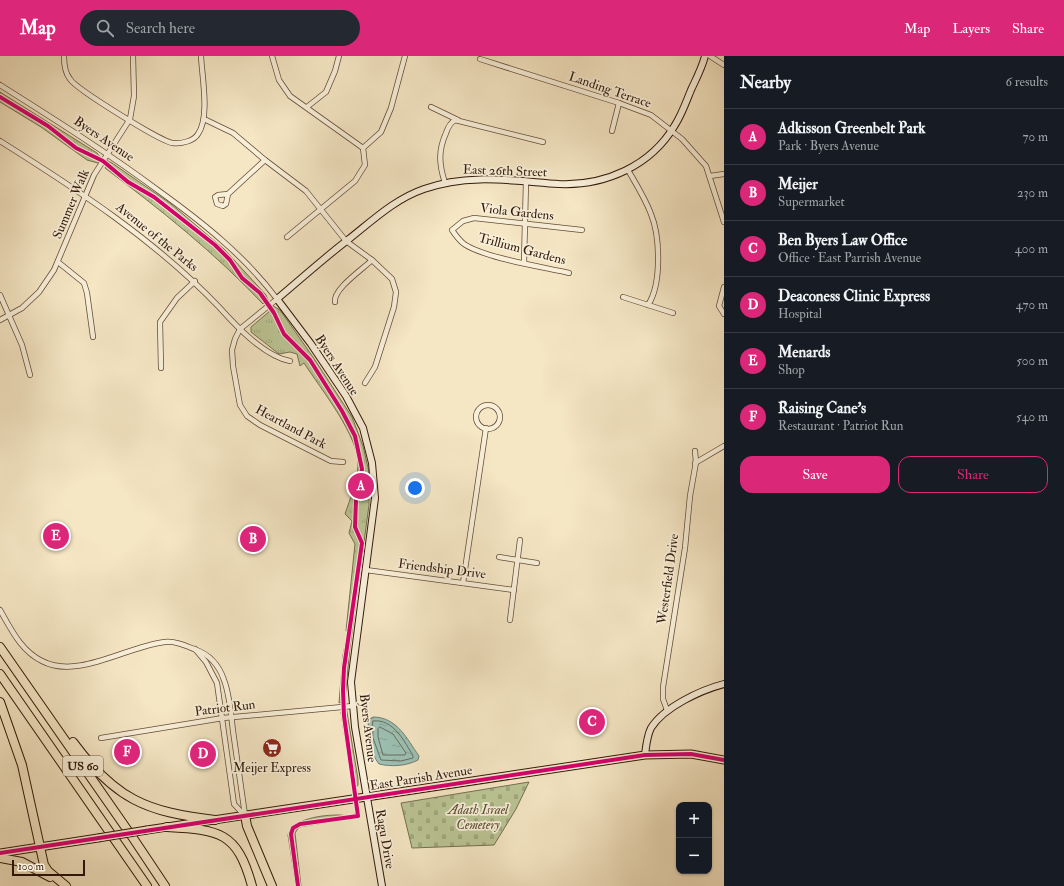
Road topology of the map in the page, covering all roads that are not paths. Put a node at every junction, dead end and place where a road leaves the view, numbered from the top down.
1 (64, 56) edge
2 (133, 56) edge
3 (201, 56) edge
4 (272, 56) edge
5 (339, 56) edge
6 (405, 56) edge
7 (705, 56) edge
8 (710, 56) edge
9 (480, 59) dead end
10 (724, 65) edge
11 (0, 85) edge
12 (619, 103) junction
13 (307, 107) junction
14 (430, 107) dead end
15 (130, 119) junction
16 (204, 119) junction
17 (458, 120) junction
18 (672, 130) junction
19 (612, 131) dead end
20 (0, 141) edge
21 (543, 142) dead end
22 (363, 148) junction
23 (108, 153) junction
24 (265, 160) junction
25 (628, 170) junction
26 (724, 174) edge
27 (710, 176) junction
28 (526, 181) junction
29 (445, 183) junction
30 (228, 194) dead end
31 (84, 196) junction
32 (320, 209) junction
33 (724, 222) edge
34 (524, 224) junction
35 (452, 230) joint
36 (582, 230) dead end
37 (287, 237) dead end
38 (346, 241) junction
39 (372, 260) junction
40 (58, 262) junction
41 (524, 263) junction
42 (569, 273) dead end
43 (195, 281) junction
44 (724, 287) edge
45 (0, 295) edge
46 (623, 297) dead end
47 (277, 299) junction
48 (335, 302) dead end
49 (648, 305) junction
50 (9, 313) junction
51 (673, 313) dead end
52 (724, 314) edge
53 (0, 320) edge
54 (240, 329) junction
55 (92, 337) dead end
56 (290, 361) dead end
57 (161, 368) dead end
58 (30, 375) dead end
59 (365, 383) dead end
60 (486, 428) junction
61 (724, 446) edge
62 (695, 451) dead end
63 (343, 462) dead end
64 (696, 463) junction
65 (520, 540) dead end
66 (499, 557) dead end
67 (518, 559) junction
68 (537, 563) dead end
69 (366, 570) junction
70 (463, 583) junction
71 (514, 590) junction
72 (0, 610) edge
73 (510, 620) dead end
74 (0, 646) edge
75 (195, 649) junction
76 (0, 674) edge
77 (23, 679) junction
78 (724, 684) edge
79 (0, 702) edge
80 (353, 706) junction
81 (667, 710) junction
82 (223, 718) junction
83 (231, 718) junction
84 (101, 738) dead end
85 (645, 755) junction
86 (724, 760) edge
87 (367, 797) junction
88 (245, 815) junction
89 (215, 820) junction
90 (167, 827) junction
91 (133, 838) junction
92 (41, 847) junction
93 (0, 853) edge
94 (0, 858) edge
95 (65, 885) edge
96 (147, 886) edge
97 (165, 886) edge
98 (170, 886) edge
99 (252, 886) edge
100 (272, 886) edge
101 (382, 886) edge

1 - 15 street
2 - 15 street, Summer Walk
3 - 16 street
4 - 13 street
5 - 13 street
6 - 22 street
7 - 18 street, East 26th Street
8 - 10 street
9 - 12 street, Landing Terrace
11 - 23 street, Byers Avenue
12 - 18 street, Landing Terrace
12 - 19 street
13 - 22 street
14 - 17 street
15 - 16 street
15 - 23 street, Summer Walk
16 - 24 street
17 - 21 street
17 - 29 street
18 - 25 street, East 26th Street
18 - 27 street, Landing Terrace
20 - 31 street, Avenue of the Parks
22 - 32 street
23 - 31 street, Summer Walk
23 - 47 street, Byers Avenue
24 - 30 street
24 - 32 street
25 - 28 street, East 26th Street
25 - 49 street
26 - 27 street
27 - 33 street, Landing Terrace
28 - 29 street, East 26th Street
28 - 34 street
29 - 38 street, East 26th Street
31 - 40 street, Summer Walk
31 - 43 street, Avenue of the Parks
32 - 37 street
32 - 38 street
34 - 35 street, Viola Gardens
34 - 36 street, Viola Gardens
34 - 41 street
35 - 41 street, Trillium Gardens
38 - 39 street
38 - 47 street, East 26th Street
39 - 48 street
39 - 59 street
40 - 50 street, Summer Walk
40 - 55 street
41 - 42 street, Trillium Gardens
43 - 54 street, Avenue of the Parks
43 - 57 street
44 - 52 street
45 - 50 street
46 - 49 street
47 - 54 street
47 - 69 street, Byers Avenue
49 - 51 street
50 - 53 street, Summer Walk
50 - 58 street
54 - 56 street, Avenue of the Parks
54 - 63 street, Heartland Park
60 - 60 street
60 - 70 street
61 - 64 street
62 - 64 street, Westerfield Drive
64 - 81 street, Westerfield Drive
65 - 67 street
66 - 67 street
67 - 68 street
67 - 71 street
69 - 70 street, Friendship Drive
69 - 80 street, Byers Avenue
70 - 71 street, Friendship Drive
71 - 73 street
72 - 75 street
74 - 77 highway, US 60
75 - 82 street
75 - 83 street
76 - 96 highway, US 60
77 - 89 highway
77 - 91 highway, US 60
78 - 81 street
79 - 92 highway
80 - 83 street, Patriot Run
80 - 87 street, Byers Avenue
81 - 85 street
82 - 83 street, Patriot Run
82 - 84 street, Patriot Run
82 - 88 street
83 - 88 street
85 - 86 main road, East Parrish Avenue
85 - 87 main road, East Parrish Avenue
87 - 88 main road, East Parrish Avenue
87 - 101 street, Ragu Drive
88 - 89 main road, East Parrish Avenue
88 - 100 highway
89 - 90 main road, East Parrish Avenue
90 - 92 main road, East Parrish Avenue, bridge
90 - 99 highway
91 - 97 highway, US 60
91 - 98 highway
92 - 93 main road, East Parrish Avenue
92 - 95 highway
94 - 95 highway

